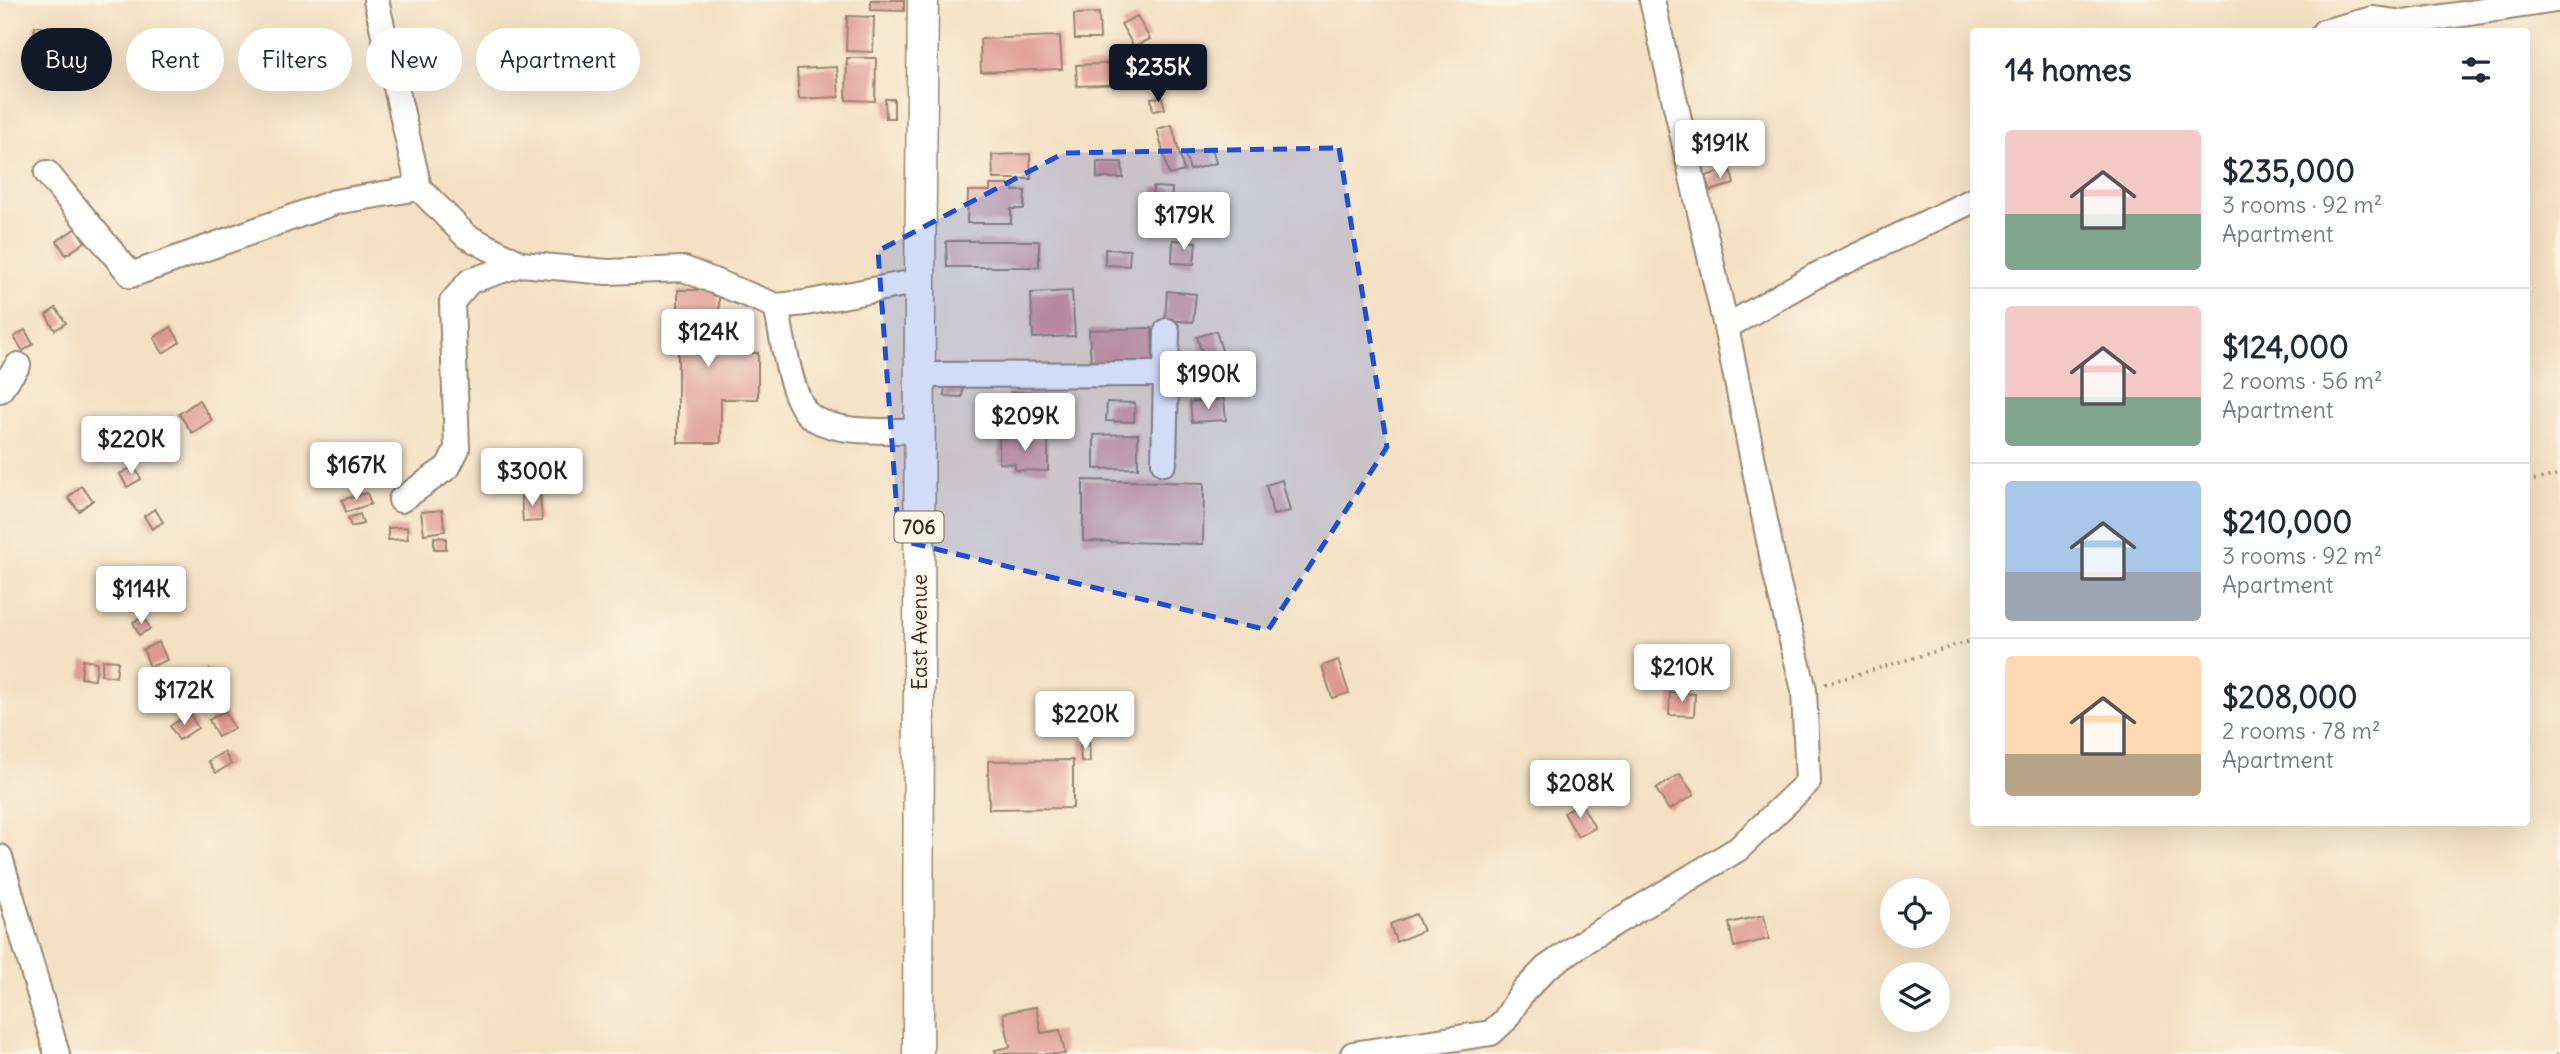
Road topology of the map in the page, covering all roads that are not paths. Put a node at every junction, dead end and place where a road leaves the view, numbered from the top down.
1 (376, 0) edge
2 (923, 0) edge
3 (1652, 0) edge
4 (2556, 0) edge
5 (2339, 28) edge
6 (47, 173) dead end
7 (419, 188) junction
8 (1970, 202) edge
9 (521, 264) junction
10 (919, 281) junction
11 (776, 306) junction
12 (1726, 327) junction
13 (1167, 331) dead end
14 (18, 365) dead end
15 (1166, 374) junction
16 (919, 375) junction
17 (0, 390) edge
18 (920, 431) junction
19 (1164, 464) dead end
20 (401, 500) dead end
21 (0, 857) edge
22 (1439, 1048) edge
23 (57, 1054) edge
24 (918, 1054) edge
25 (1353, 1054) edge

1 - 7 street
2 - 10 main road, East Avenue / 706
3 - 12 street
4 - 5 street
6 - 7 street
7 - 9 street
8 - 12 street
9 - 11 street
9 - 20 street
10 - 11 street
10 - 16 main road, East Avenue / 706
11 - 18 street
12 - 22 street
13 - 15 street
14 - 17 street
15 - 16 street
15 - 19 street
16 - 18 main road, East Avenue / 706
18 - 24 main road, East Avenue / 706
21 - 23 street
22 - 25 street

